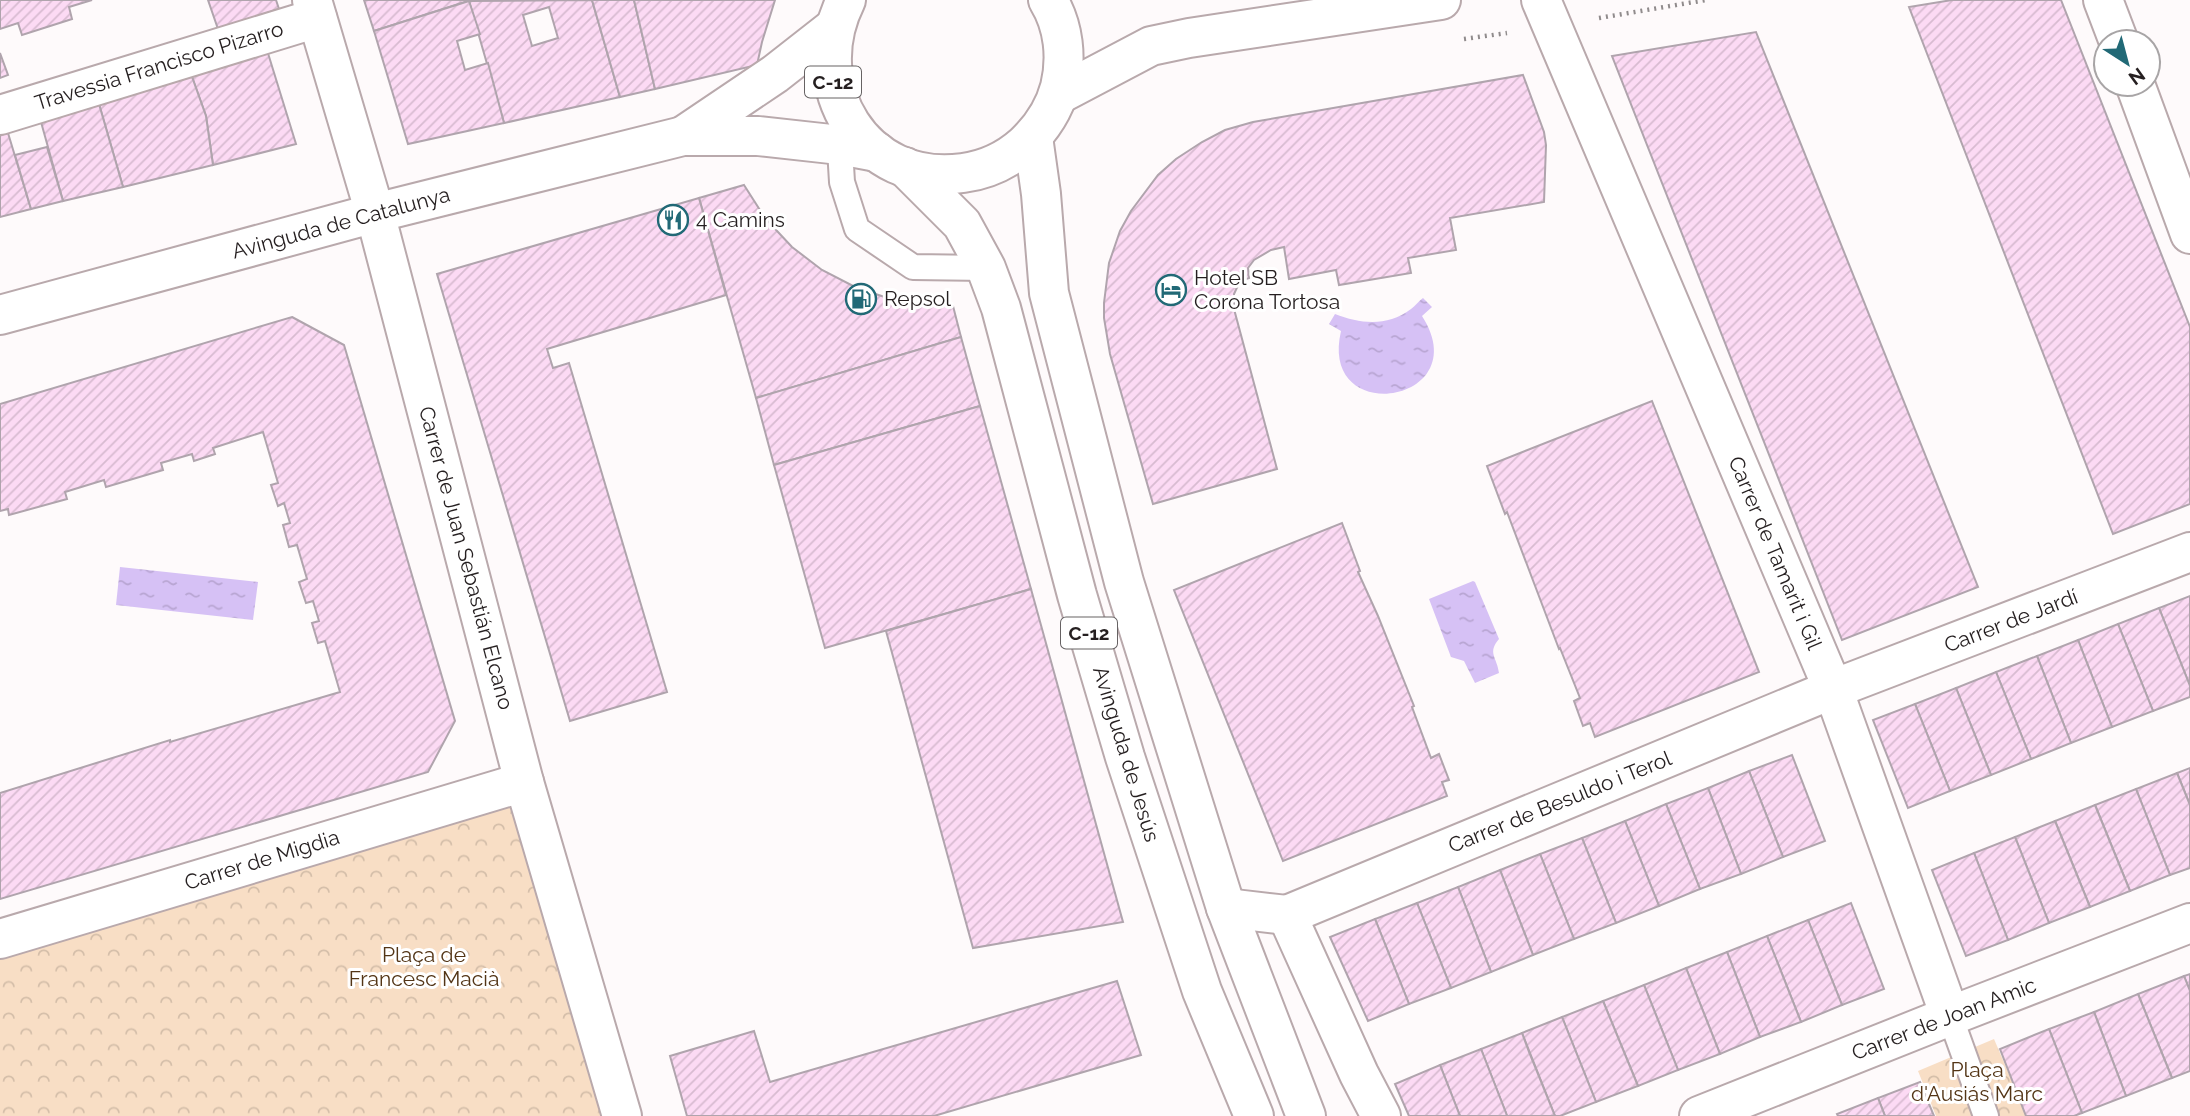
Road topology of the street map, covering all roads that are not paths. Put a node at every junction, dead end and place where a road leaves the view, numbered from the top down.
1 (1048, 0) edge
2 (1441, 0) edge
3 (1541, 0) edge
4 (2104, 0) edge
5 (315, 9) edge
6 (840, 14) edge
7 (2114, 28) edge
8 (1058, 95) junction
9 (2139, 98) edge
10 (0, 115) edge
11 (683, 136) junction
12 (1033, 137) junction
13 (874, 155) junction
14 (375, 212) junction
15 (2190, 234) edge
16 (986, 268) junction
17 (0, 316) edge
18 (2190, 552) edge
19 (1833, 689) junction
20 (524, 782) junction
21 (1226, 908) junction
22 (1287, 915) junction
23 (2190, 923) edge
24 (0, 939) edge
25 (1950, 1016) junction
26 (622, 1116) edge
27 (1254, 1116) edge
28 (1306, 1116) edge
29 (1381, 1116) edge
30 (1699, 1116) edge
31 (1986, 1116) edge

1 - 8 street
2 - 8 street
3 - 19 street, Carrer de Tamarit i Gil
4 - 7 street
5 - 10 street, Travessia Francisco Pizarro
5 - 14 street, Carrer de Juan Sebastián Elcano
6 - 11 street
6 - 13 street, C-12
8 - 12 street
9 - 15 street
11 - 13 street
11 - 14 street, Avinguda de Catalunya
12 - 13 street
12 - 21 street, C-12
13 - 16 street, Avinguda de Jesús / C-12
13 - 16 lane
14 - 17 street, Avinguda de Catalunya
14 - 20 street, Carrer de Juan Sebastián Elcano
16 - 27 street, Avinguda de Jesús / C-12
18 - 19 street, Carrer de Jardí
19 - 22 street, Carrer de Besuldo i Terol
19 - 25 street, Carrer de Tamarit i Gil
20 - 24 street, Carrer de Migdia
20 - 26 street, Carrer de Juan Sebastián Elcano
21 - 22 street
21 - 28 street, C-12
22 - 29 street
23 - 25 street, Carrer de Joan Amic
25 - 30 street, Carrer de Joan Amic
25 - 31 lane, Carrer de Tamarit i Gil

